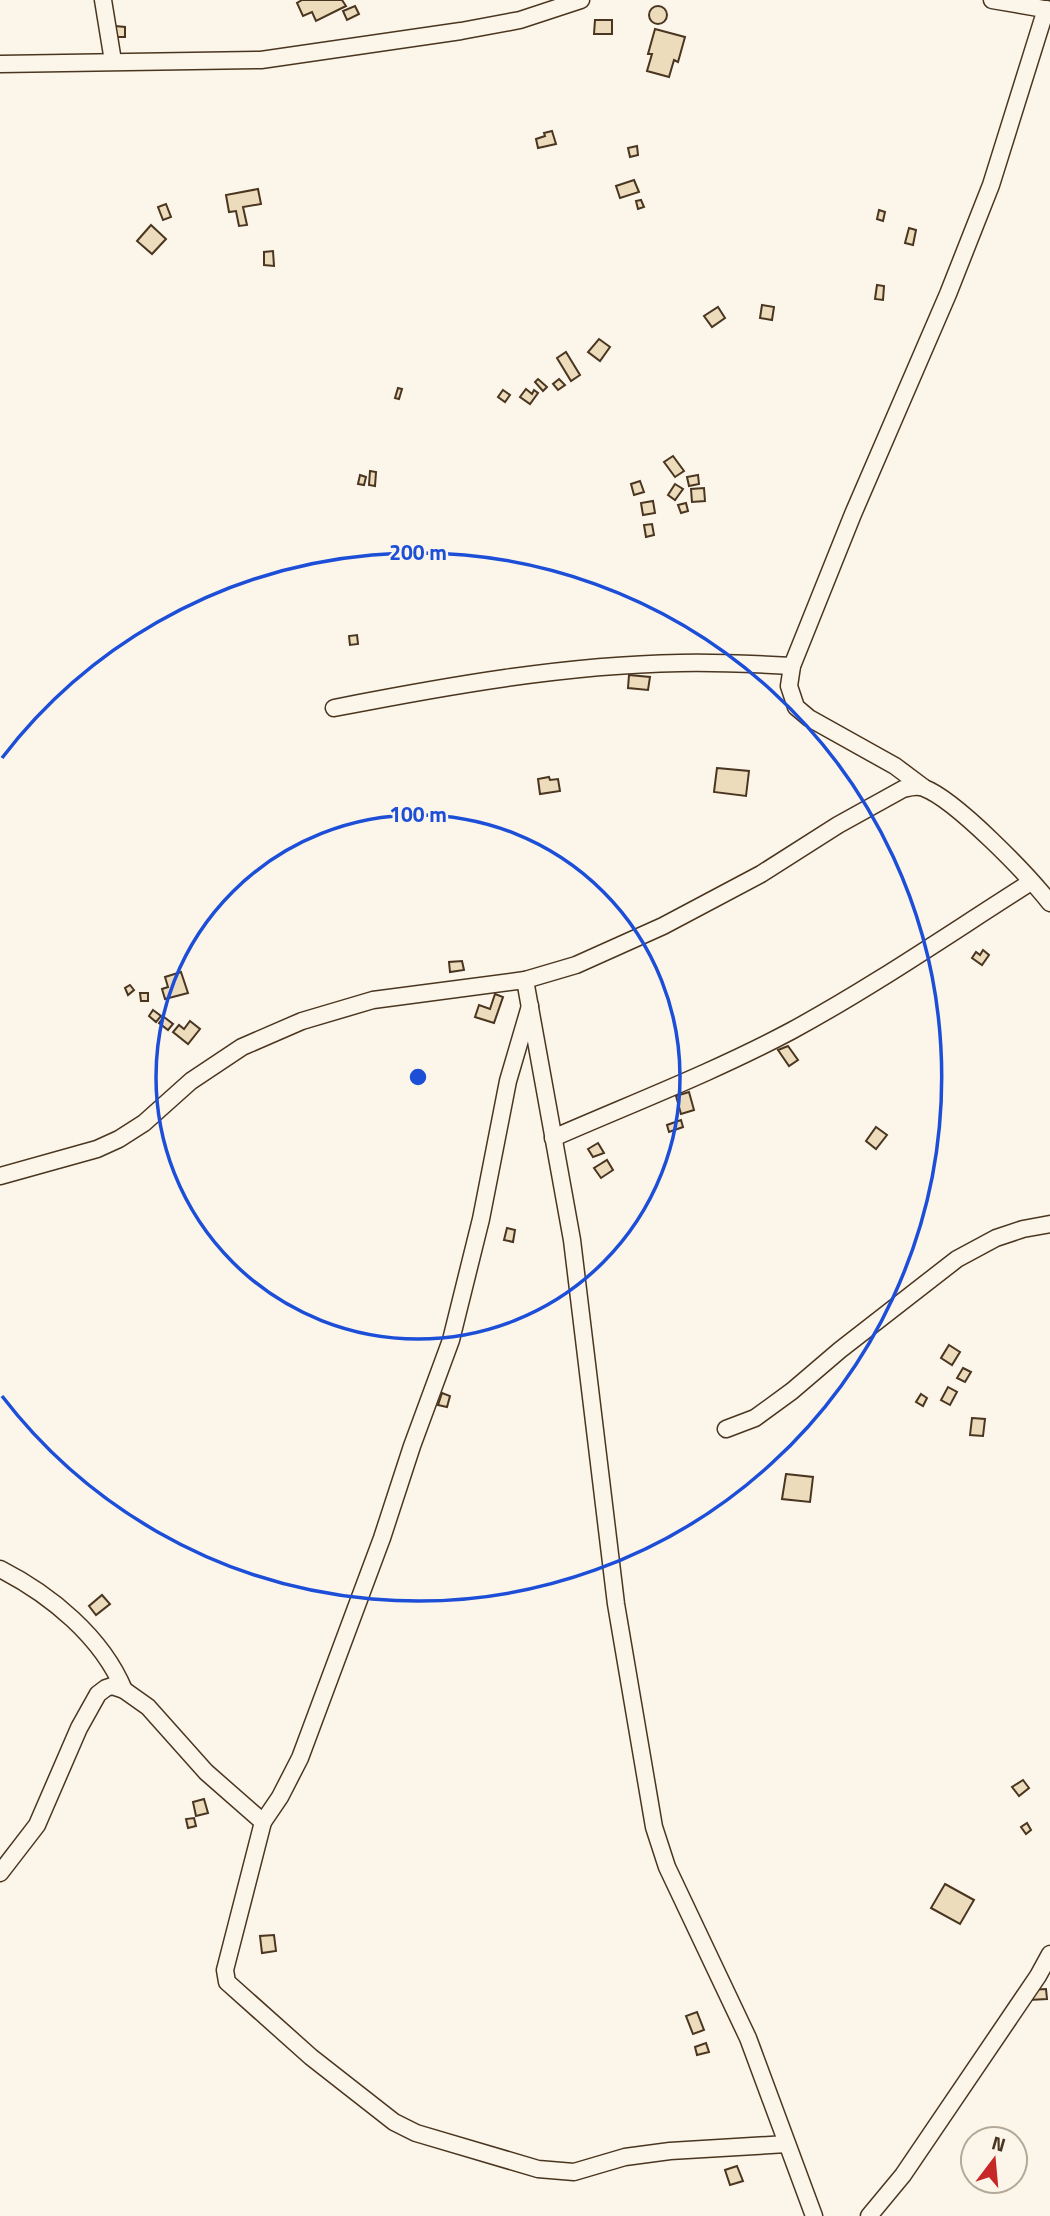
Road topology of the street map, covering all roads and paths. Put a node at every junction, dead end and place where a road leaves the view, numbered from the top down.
1 (103, 0) edge
2 (582, 0) edge
3 (992, 0) edge
4 (1048, 10) edge
5 (113, 61) junction
6 (0, 64) edge
7 (792, 666) junction
8 (334, 708) dead end
9 (923, 787) junction
10 (1031, 882) junction
11 (1050, 903) edge
12 (524, 980) junction
13 (530, 1006) junction
14 (553, 1138) junction
15 (0, 1176) edge
16 (1050, 1224) edge
17 (726, 1429) dead end
18 (0, 1569) edge
19 (124, 1690) junction
20 (263, 1822) junction
21 (0, 1872) edge
22 (1050, 1954) edge
23 (787, 2144) junction
24 (814, 2216) edge
25 (869, 2216) edge

1 - 5 street
2 - 5 street
3 - 4 street
4 - 7 street
5 - 6 street
7 - 8 street
7 - 9 street
9 - 10 street
9 - 12 street
10 - 11 street
10 - 14 street
12 - 13 street
12 - 15 street
13 - 14 street
13 - 20 street
14 - 23 street
16 - 17 street
18 - 19 street
19 - 20 street
19 - 21 street
20 - 23 street
22 - 25 street
23 - 24 street

